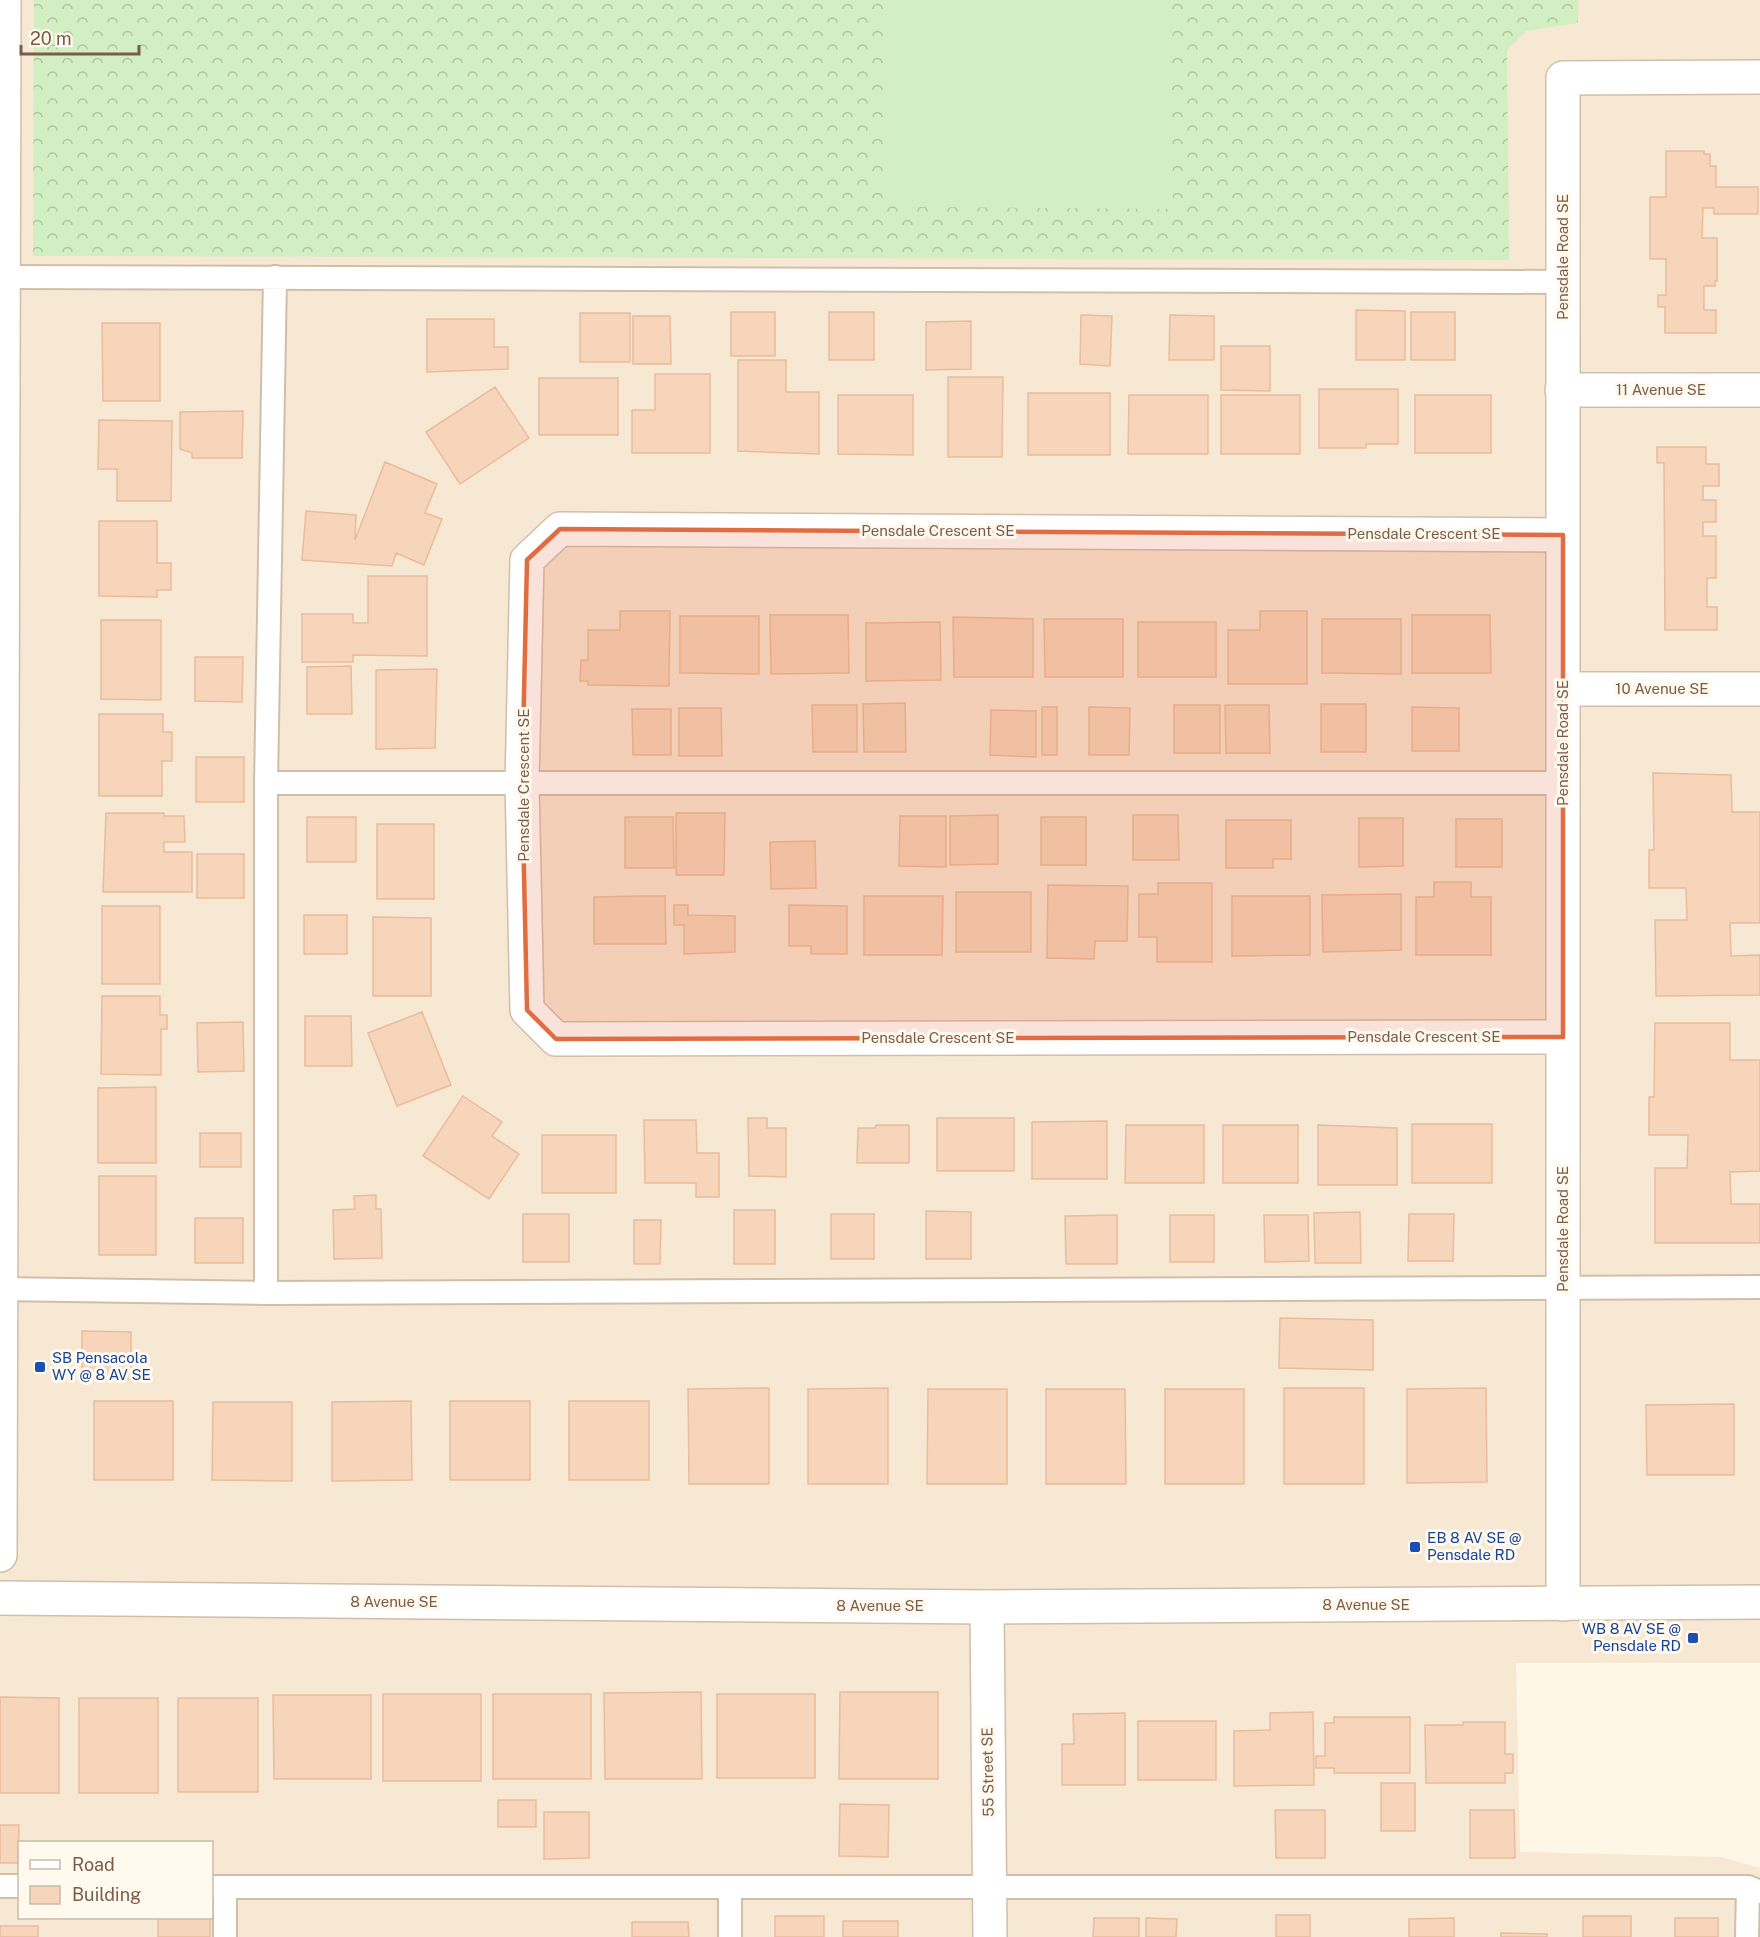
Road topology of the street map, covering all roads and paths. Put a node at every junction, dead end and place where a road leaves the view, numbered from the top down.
1 (4, 0) edge
2 (1760, 77) edge
3 (5, 277) junction
4 (276, 278) junction
5 (1563, 282) junction
6 (1562, 390) junction
7 (1760, 390) edge
8 (1563, 535) junction
9 (1, 551) edge
10 (1563, 689) junction
11 (1760, 689) edge
12 (266, 783) junction
13 (522, 783) junction
14 (1564, 783) junction
15 (1563, 1037) junction
16 (1563, 1287) junction
17 (1760, 1287) edge
18 (1, 1290) edge
19 (266, 1293) junction
20 (0, 1556) edge
21 (0, 1598) edge
22 (1760, 1602) edge
23 (1563, 1604) junction
24 (987, 1607) junction
25 (0, 1886) edge
26 (18, 1886) edge
27 (218, 1887) edge
28 (730, 1887) junction
29 (989, 1887) junction
30 (1754, 1890) edge
31 (225, 1937) edge
32 (730, 1937) edge
33 (990, 1937) edge
34 (1747, 1937) edge

1 - 3 street
2 - 5 street, Pensdale Road SE
3 - 4 lane
3 - 9 street
4 - 5 lane
4 - 12 lane
5 - 6 street, Pensdale Road SE
6 - 7 street, 11 Avenue SE
6 - 8 street, Pensdale Road SE
8 - 10 street, Pensdale Road SE
8 - 13 street, Pensdale Crescent SE
9 - 18 street
10 - 11 street, 10 Avenue SE
10 - 14 street, Pensdale Road SE
12 - 13 lane
12 - 19 lane
13 - 14 lane
13 - 15 street, Pensdale Crescent SE
14 - 15 street, Pensdale Road SE
15 - 16 street, Pensdale Road SE
16 - 17 lane
16 - 19 lane
16 - 23 street, Pensdale Road SE
18 - 19 lane
18 - 20 street
21 - 24 street, 8 Avenue SE
22 - 23 street, 8 Avenue SE
23 - 24 street, 8 Avenue SE
24 - 29 street, 55 Street SE
25 - 26 lane
27 - 28 lane
27 - 31 lane
28 - 29 lane
28 - 32 lane
29 - 30 lane
29 - 33 street, 55 Street SE
30 - 34 lane

